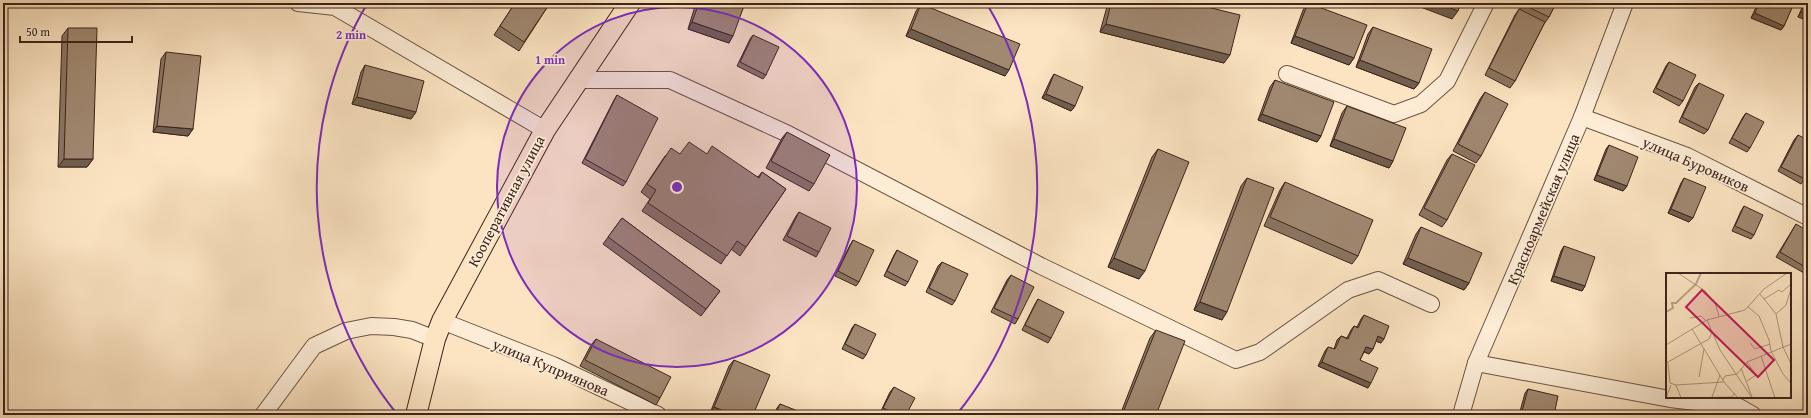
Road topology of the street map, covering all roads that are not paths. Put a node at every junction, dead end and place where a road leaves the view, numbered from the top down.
1 (298, 3) edge
2 (630, 3) edge
3 (1486, 3) edge
4 (1625, 3) edge
5 (1287, 74) dead end
6 (578, 80) junction
7 (1582, 116) junction
8 (545, 130) junction
9 (1808, 217) edge
10 (1431, 304) dead end
11 (442, 321) junction
12 (435, 339) junction
13 (1476, 363) junction
14 (263, 415) edge
15 (416, 415) edge
16 (658, 415) edge
17 (1461, 415) edge
18 (1753, 415) edge

1 - 8 street
2 - 6 main road, Кооперативная улица
3 - 5 street
4 - 7 street, Красноармейская улица
6 - 8 main road, Кооперативная улица
6 - 10 street
7 - 9 street, улица Буровиков
7 - 13 street, Красноармейская улица
8 - 11 main road, Кооперативная улица
11 - 12 main road, Кооперативная улица
11 - 16 street, улица Куприянова
12 - 14 street
12 - 15 main road, Кооперативная улица
13 - 17 street, Красноармейская улица
13 - 18 street

